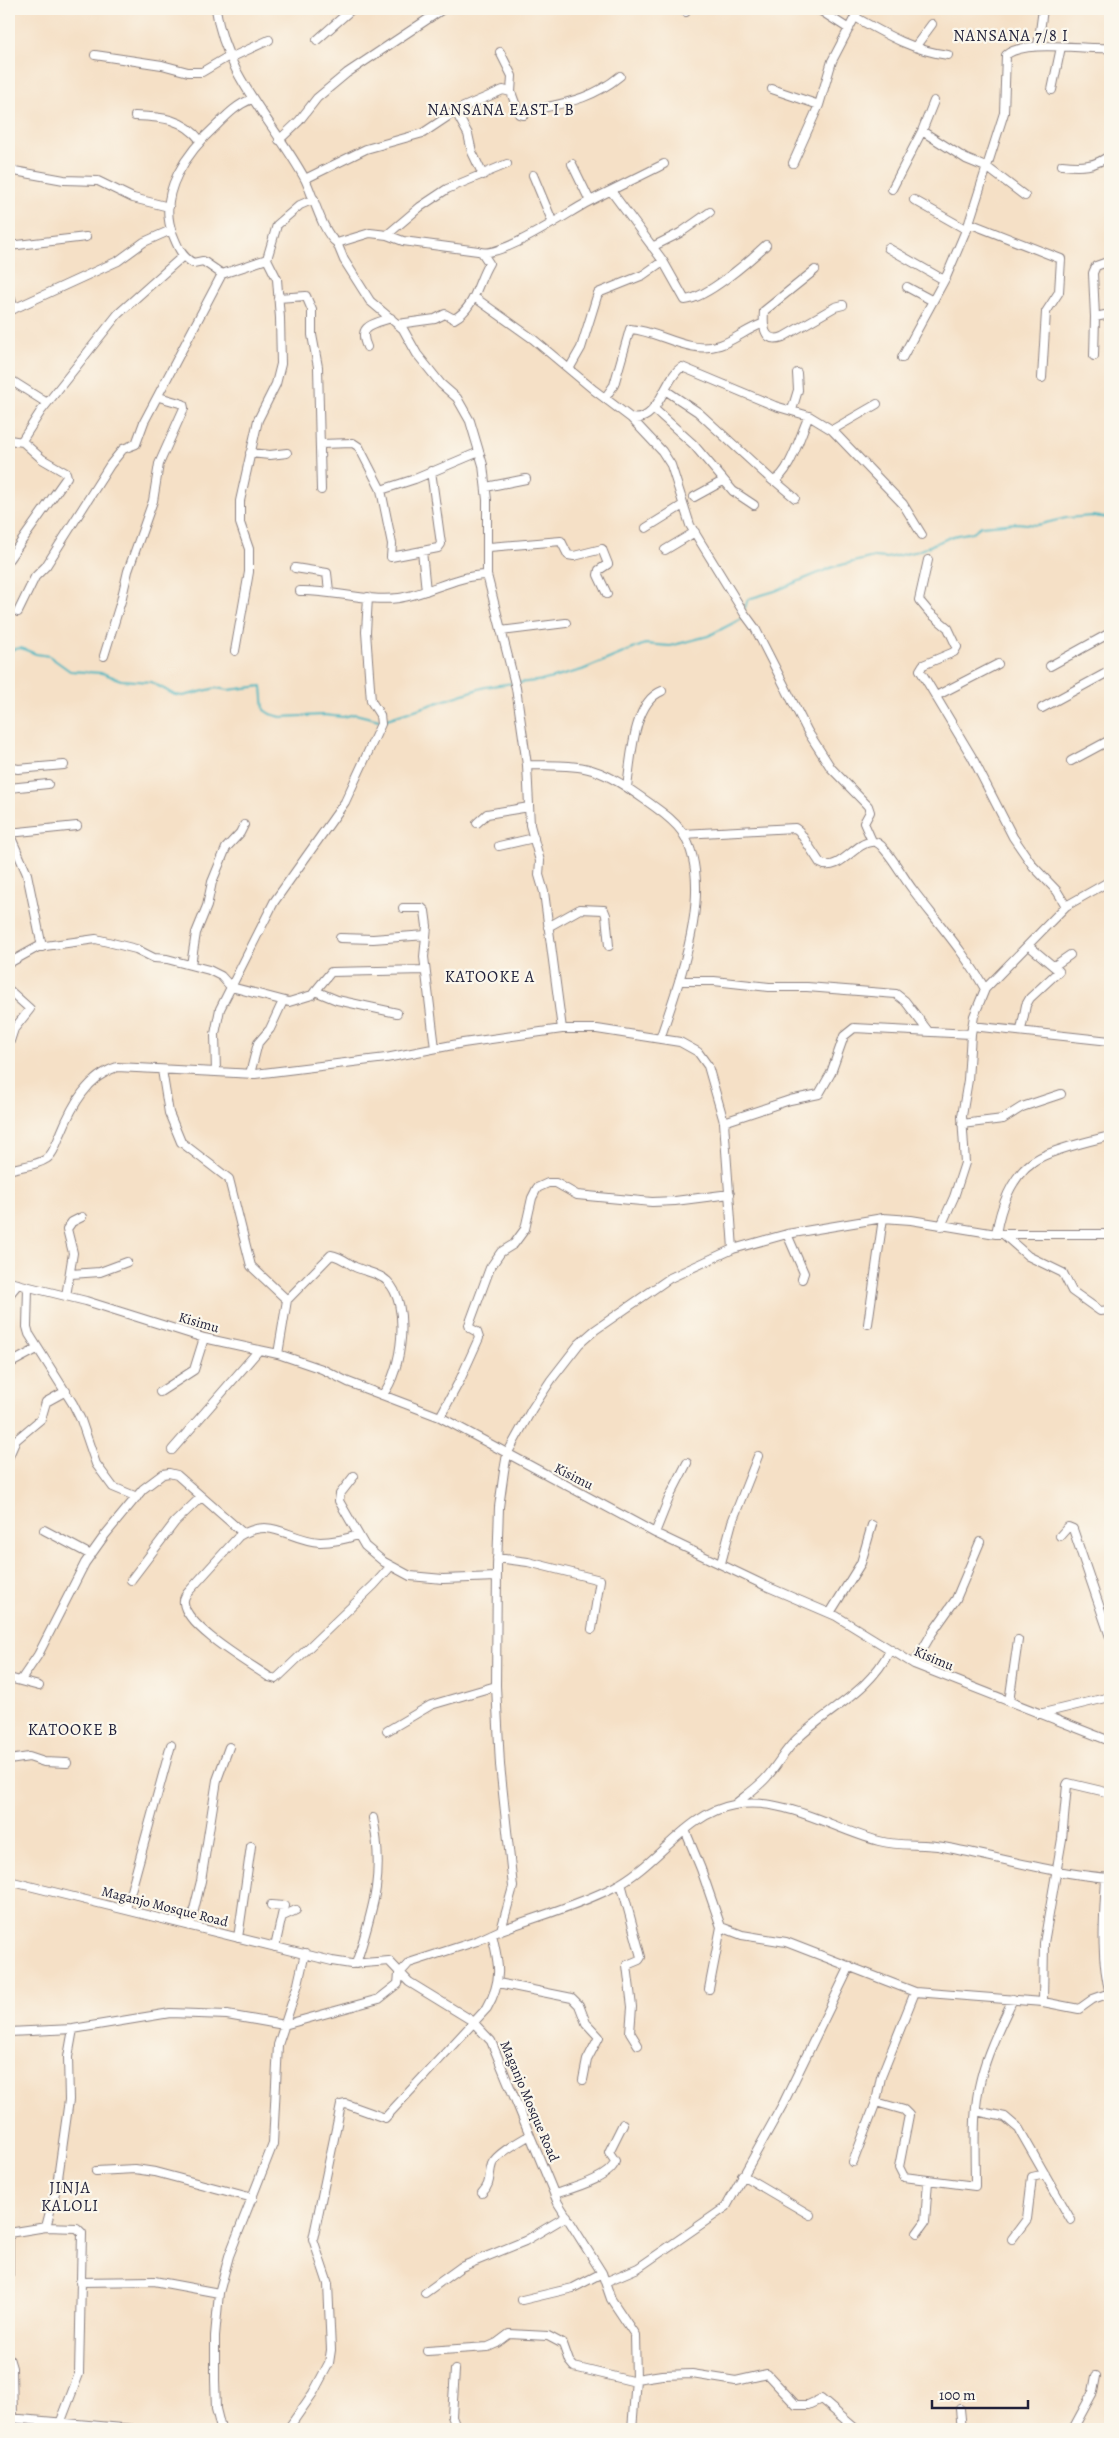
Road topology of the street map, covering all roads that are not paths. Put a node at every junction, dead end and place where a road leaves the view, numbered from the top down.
1 (216, 9) edge
2 (352, 9) edge
3 (442, 9) edge
4 (818, 9) edge
5 (859, 9) edge
6 (1043, 9) edge
7 (855, 17) junction
8 (932, 24) dead end
9 (849, 29) junction
10 (269, 40) dead end
11 (316, 40) dead end
12 (1038, 46) junction
13 (916, 47) junction
14 (1061, 47) junction
15 (1110, 48) edge
16 (500, 52) dead end
17 (96, 54) dead end
18 (948, 55) dead end
19 (229, 57) junction
20 (620, 76) dead end
21 (772, 89) dead end
22 (1052, 90) dead end
23 (511, 92) junction
24 (252, 99) junction
25 (934, 101) dead end
26 (819, 105) junction
27 (456, 112) junction
28 (135, 116) dead end
29 (922, 131) junction
30 (279, 140) junction
31 (200, 141) junction
32 (1110, 155) edge
33 (507, 164) dead end
34 (572, 164) dead end
35 (664, 164) dead end
36 (793, 164) dead end
37 (1062, 164) dead end
38 (988, 168) junction
39 (9, 170) edge
40 (484, 175) junction
41 (533, 175) dead end
42 (305, 179) junction
43 (892, 189) dead end
44 (611, 191) junction
45 (1024, 196) dead end
46 (314, 199) junction
47 (914, 200) dead end
48 (590, 201) junction
49 (169, 207) junction
50 (710, 212) dead end
51 (553, 223) junction
52 (968, 227) junction
53 (170, 230) junction
54 (386, 235) junction
55 (86, 237) dead end
56 (338, 243) junction
57 (766, 245) dead end
58 (9, 246) edge
59 (652, 247) junction
60 (888, 248) dead end
61 (483, 254) junction
62 (183, 256) junction
63 (267, 259) junction
64 (663, 261) junction
65 (1110, 261) edge
66 (815, 270) dead end
67 (222, 274) junction
68 (944, 280) junction
69 (907, 287) dead end
70 (9, 293) edge
71 (474, 297) junction
72 (278, 298) junction
73 (933, 301) junction
74 (844, 305) dead end
75 (12, 310) edge
76 (1110, 314) edge
77 (1096, 317) junction
78 (390, 318) junction
79 (398, 324) junction
80 (762, 324) junction
81 (367, 347) dead end
82 (1094, 356) dead end
83 (902, 358) dead end
84 (569, 369) junction
85 (797, 373) dead end
86 (1042, 378) dead end
87 (9, 379) edge
88 (666, 390) junction
89 (159, 397) junction
90 (605, 398) junction
91 (47, 403) junction
92 (877, 404) dead end
93 (653, 408) junction
94 (792, 410) junction
95 (809, 416) junction
96 (631, 418) junction
97 (832, 430) junction
98 (9, 440) edge
99 (23, 442) junction
100 (320, 444) junction
101 (479, 452) junction
102 (250, 453) junction
103 (287, 453) dead end
104 (431, 471) junction
105 (526, 479) dead end
106 (723, 481) junction
107 (775, 481) junction
108 (486, 486) junction
109 (321, 490) dead end
110 (381, 490) junction
111 (694, 497) dead end
112 (795, 498) dead end
113 (682, 505) junction
114 (754, 505) dead end
115 (646, 528) dead end
116 (695, 532) junction
117 (922, 535) dead end
118 (489, 547) junction
119 (665, 550) dead end
120 (422, 551) junction
121 (9, 559) edge
122 (928, 560) dead end
123 (296, 568) dead end
124 (487, 575) junction
125 (300, 591) dead end
126 (329, 591) junction
127 (426, 591) junction
128 (607, 594) dead end
129 (368, 597) junction
130 (18, 612) dead end
131 (566, 623) dead end
132 (501, 631) junction
133 (1110, 633) edge
134 (235, 651) dead end
135 (104, 656) dead end
136 (998, 664) dead end
137 (1050, 666) dead end
138 (1110, 671) edge
139 (662, 691) dead end
140 (936, 696) junction
141 (1042, 708) dead end
142 (1110, 740) edge
143 (1071, 761) dead end
144 (64, 765) dead end
145 (527, 765) junction
146 (9, 767) edge
147 (48, 784) dead end
148 (627, 787) junction
149 (9, 788) edge
150 (529, 807) junction
151 (477, 823) dead end
152 (244, 824) dead end
153 (77, 826) dead end
154 (9, 833) edge
155 (683, 834) junction
156 (534, 838) junction
157 (872, 842) junction
158 (499, 846) dead end
159 (1110, 881) edge
160 (1066, 906) junction
161 (403, 908) dead end
162 (548, 927) junction
163 (426, 935) junction
164 (340, 938) dead end
165 (1028, 944) junction
166 (42, 946) junction
167 (608, 946) dead end
168 (9, 951) edge
169 (1070, 955) dead end
170 (10, 961) edge
171 (191, 964) junction
172 (1054, 966) junction
173 (425, 970) junction
174 (679, 981) junction
175 (231, 987) junction
176 (985, 989) junction
177 (9, 990) edge
178 (315, 992) junction
179 (283, 1001) junction
180 (397, 1013) dead end
181 (562, 1029) junction
182 (971, 1030) junction
183 (1021, 1030) junction
184 (928, 1031) junction
185 (660, 1039) junction
186 (1110, 1041) edge
187 (9, 1044) edge
188 (435, 1048) junction
189 (162, 1070) junction
190 (216, 1072) junction
191 (250, 1074) junction
192 (1061, 1094) dead end
193 (724, 1122) junction
194 (962, 1124) junction
195 (1110, 1136) edge
196 (9, 1170) edge
197 (730, 1194) junction
198 (82, 1217) dead end
199 (883, 1218) junction
200 (940, 1226) junction
201 (788, 1234) junction
202 (999, 1234) junction
203 (1110, 1234) edge
204 (733, 1250) junction
205 (127, 1262) dead end
206 (71, 1274) junction
207 (802, 1279) dead end
208 (9, 1282) edge
209 (18, 1284) junction
210 (28, 1287) junction
211 (9, 1295) edge
212 (66, 1296) junction
213 (287, 1300) junction
214 (1110, 1310) edge
215 (868, 1324) dead end
216 (204, 1338) junction
217 (38, 1349) junction
218 (259, 1350) junction
219 (278, 1354) junction
220 (9, 1364) edge
221 (66, 1391) junction
222 (160, 1392) dead end
223 (382, 1394) junction
224 (440, 1417) junction
225 (172, 1450) dead end
226 (507, 1454) junction
227 (9, 1456) edge
228 (758, 1456) dead end
229 (687, 1463) dead end
230 (354, 1476) dead end
231 (137, 1497) junction
232 (201, 1497) junction
233 (872, 1525) dead end
234 (44, 1530) dead end
235 (244, 1533) junction
236 (655, 1533) junction
237 (358, 1535) junction
238 (1060, 1536) dead end
239 (980, 1542) dead end
240 (91, 1555) junction
241 (497, 1558) junction
242 (721, 1563) junction
243 (391, 1566) junction
244 (497, 1576) junction
245 (130, 1580) dead end
246 (830, 1613) junction
247 (592, 1629) dead end
248 (1110, 1637) edge
249 (1018, 1640) dead end
250 (890, 1650) junction
251 (914, 1664) junction
252 (9, 1678) edge
253 (21, 1680) junction
254 (38, 1686) dead end
255 (496, 1686) junction
256 (1110, 1696) edge
257 (1009, 1702) junction
258 (1040, 1714) junction
259 (387, 1731) dead end
260 (1110, 1741) edge
261 (171, 1745) dead end
262 (229, 1746) dead end
263 (9, 1760) edge
264 (67, 1763) dead end
265 (1110, 1793) edge
266 (734, 1805) junction
267 (373, 1818) dead end
268 (685, 1830) junction
269 (251, 1846) dead end
270 (1056, 1871) junction
271 (1108, 1878) edge
272 (9, 1881) edge
273 (621, 1883) junction
274 (271, 1905) dead end
275 (126, 1909) junction
276 (296, 1910) dead end
277 (283, 1916) junction
278 (190, 1926) junction
279 (721, 1927) junction
280 (501, 1930) junction
281 (492, 1934) junction
282 (238, 1938) junction
283 (275, 1947) junction
284 (305, 1953) junction
285 (356, 1964) junction
286 (850, 1966) junction
287 (400, 1974) junction
288 (498, 1983) junction
289 (709, 1990) dead end
290 (915, 1992) junction
291 (1110, 1993) edge
292 (1013, 1999) junction
293 (1043, 2002) junction
294 (473, 2021) junction
295 (284, 2025) junction
296 (73, 2029) junction
297 (9, 2032) edge
298 (638, 2046) dead end
299 (583, 2080) dead end
300 (876, 2102) junction
301 (976, 2111) junction
302 (623, 2124) dead end
303 (530, 2135) junction
304 (853, 2162) dead end
305 (96, 2171) dead end
306 (1045, 2174) junction
307 (742, 2175) junction
308 (928, 2181) junction
309 (482, 2193) dead end
310 (554, 2194) junction
311 (253, 2198) junction
312 (810, 2215) dead end
313 (567, 2216) junction
314 (1071, 2220) dead end
315 (46, 2228) junction
316 (9, 2233) edge
317 (916, 2233) dead end
318 (1012, 2239) dead end
319 (602, 2273) junction
320 (9, 2278) edge
321 (80, 2282) junction
322 (605, 2282) junction
323 (219, 2293) junction
324 (425, 2294) dead end
325 (522, 2300) dead end
326 (427, 2351) dead end
327 (9, 2358) edge
328 (454, 2370) dead end
329 (1096, 2376) dead end
330 (636, 2380) junction
331 (960, 2409) dead end
332 (11, 2418) edge
333 (60, 2421) junction
334 (134, 2429) edge
335 (221, 2429) edge
336 (288, 2429) edge
337 (457, 2429) edge
338 (632, 2429) edge
339 (856, 2429) edge
340 (962, 2429) edge
341 (1073, 2429) edge

1 - 19 street
2 - 11 street
3 - 30 street
4 - 9 street
5 - 7 street
6 - 12 street
7 - 9 street
7 - 13 street
8 - 13 street
9 - 26 street
10 - 19 street
12 - 14 street
12 - 38 street
13 - 18 street
14 - 15 street
14 - 22 street
16 - 23 street
17 - 19 street
19 - 24 street
20 - 23 street
21 - 26 street
23 - 27 street
24 - 30 street
24 - 31 street
25 - 29 street
26 - 36 street
27 - 40 street
27 - 42 street
28 - 31 street
29 - 38 street
29 - 43 street
30 - 42 street
31 - 49 street
32 - 37 street
33 - 40 street
34 - 48 street
35 - 44 street
38 - 45 street
38 - 52 street
39 - 49 street
40 - 54 street
41 - 51 street
42 - 46 street
44 - 48 street
44 - 59 street
46 - 56 street
46 - 63 street
47 - 52 street
48 - 51 street
49 - 53 street
50 - 59 street
51 - 61 street
52 - 68 street
52 - 86 street
53 - 62 street
53 - 75 street
54 - 56 street
54 - 61 street
55 - 58 street
56 - 78 street
57 - 64 street
59 - 64 street
60 - 68 street
61 - 71 street
62 - 67 street
62 - 91 street
63 - 67 street
63 - 72 street
64 - 84 street
65 - 77 street
66 - 80 street
67 - 89 street
68 - 73 street
69 - 73 street
70 - 75 street
71 - 79 street
71 - 84 street
72 - 100 street
72 - 102 street
73 - 83 street
74 - 80 street
76 - 77 street
77 - 82 street
78 - 79 street
78 - 81 street
79 - 101 street
80 - 90 street
84 - 90 street
85 - 94 street
87 - 91 street
88 - 93 street
88 - 94 street
88 - 107 street
89 - 130 street
89 - 135 street
90 - 96 street
91 - 99 street
92 - 97 street
93 - 96 street
93 - 106 street
94 - 95 street
95 - 97 street
95 - 107 street
96 - 113 street
97 - 117 street
98 - 99 street
99 - 121 street
100 - 109 street
100 - 110 street
101 - 104 street
101 - 108 street
102 - 103 street
102 - 134 street
104 - 110 street
104 - 120 street
105 - 108 street
106 - 111 street
106 - 114 street
107 - 112 street
108 - 118 street
110 - 120 street
113 - 115 street
113 - 116 street
116 - 119 street
116 - 157 street
118 - 124 street
118 - 128 street
120 - 127 street
122 - 140 street
123 - 126 street
124 - 127 street
124 - 132 street
125 - 126 street
126 - 129 street
127 - 129 street
129 - 175 street
131 - 132 street
132 - 145 street
133 - 137 street
136 - 140 street
138 - 141 street
139 - 148 street
140 - 160 street
142 - 143 street
144 - 146 street
145 - 148 street
145 - 150 street
147 - 149 street
148 - 155 street
150 - 151 street
150 - 156 street
152 - 171 street
153 - 154 street
154 - 166 street
155 - 157 street
155 - 174 street
156 - 158 street
156 - 162 street
157 - 176 street
159 - 160 street
160 - 165 street
161 - 163 street
162 - 167 street
162 - 181 street
163 - 164 street
163 - 173 street
165 - 172 street
165 - 176 street
166 - 170 street
166 - 171 street
168 - 170 street
169 - 172 street
171 - 175 street
172 - 183 street
173 - 178 street
173 - 188 street
174 - 184 street
174 - 185 street
175 - 179 street
175 - 190 street
176 - 182 street
177 - 187 street
178 - 179 street
178 - 180 street
179 - 191 street
181 - 185 street
181 - 188 street
182 - 183 street
182 - 184 street
182 - 194 street
183 - 186 street
184 - 193 street
185 - 193 street
188 - 191 street
189 - 190 street
189 - 196 street
189 - 213 street
190 - 191 street
192 - 194 street
193 - 197 street
194 - 200 street
195 - 202 street
197 - 204 street
197 - 224 street
198 - 206 street
199 - 200 street
199 - 201 street
199 - 215 street
200 - 202 street
201 - 204 street
201 - 207 street
202 - 203 street
202 - 214 street
204 - 226 street
205 - 206 street
206 - 212 street
208 - 209 street, Kisimu
209 - 210 street, Kisimu
209 - 211 street
210 - 212 street, Kisimu
210 - 217 street
212 - 216 street, Kisimu
213 - 219 street
213 - 223 street
216 - 218 street, Kisimu
216 - 222 street
217 - 220 street
217 - 221 street
218 - 219 street, Kisimu
218 - 225 street
219 - 223 street, Kisimu
221 - 227 street
221 - 231 street
223 - 224 street, Kisimu
224 - 226 street, Kisimu
226 - 236 street, Kisimu
226 - 241 street
228 - 242 street
229 - 236 street
230 - 237 street
231 - 232 street
231 - 240 street
232 - 235 street
232 - 245 street
233 - 246 street
234 - 240 street
235 - 237 street
235 - 243 street
236 - 242 street, Kisimu
237 - 243 street
238 - 248 street
239 - 251 street
240 - 253 street
241 - 244 street
241 - 247 street
242 - 246 street, Kisimu
243 - 244 street
244 - 255 street
246 - 250 street, Kisimu
249 - 257 street
250 - 251 street, Kisimu
250 - 266 street
251 - 257 street, Kisimu
252 - 253 street
253 - 254 street
255 - 259 street
255 - 280 street
256 - 258 street
257 - 258 street, Kisimu
258 - 260 street, Kisimu
261 - 275 street
262 - 278 street
263 - 264 street
265 - 270 street
266 - 268 street
266 - 270 street
267 - 285 street
268 - 273 street
268 - 279 street
269 - 282 street
270 - 271 street
270 - 293 street
271 - 291 street
272 - 275 street, Maganjo Mosque Road
273 - 280 street
273 - 298 street
274 - 277 street
275 - 278 street, Maganjo Mosque Road
276 - 277 street
277 - 283 street
278 - 282 street, Maganjo Mosque Road
279 - 286 street
279 - 289 street
280 - 281 street
281 - 287 street
281 - 288 street
282 - 283 street, Maganjo Mosque Road
283 - 284 street, Maganjo Mosque Road
284 - 285 street, Maganjo Mosque Road
284 - 295 street
285 - 287 street, Maganjo Mosque Road
286 - 290 street
286 - 307 street
287 - 294 street, Maganjo Mosque Road
287 - 295 street
288 - 294 street
288 - 299 street
290 - 292 street
290 - 300 street
291 - 293 street
292 - 293 street
292 - 301 street
294 - 303 street, Maganjo Mosque Road
294 - 336 street
295 - 296 street
295 - 311 street
296 - 297 street
296 - 315 street
300 - 304 street
300 - 308 street
301 - 306 street
301 - 308 street
302 - 310 street
303 - 309 street
303 - 310 street, Maganjo Mosque Road
305 - 311 street
306 - 314 street
306 - 318 street
307 - 312 street
307 - 322 street
308 - 317 street
310 - 313 street, Maganjo Mosque Road
311 - 323 street
313 - 319 street, Maganjo Mosque Road
313 - 324 street
315 - 316 street
315 - 321 street
316 - 320 street
319 - 322 street, Maganjo Mosque Road
319 - 325 street
321 - 323 street
321 - 333 street
322 - 330 street, Maganjo Mosque Road
323 - 335 street
326 - 330 street
327 - 332 street
328 - 337 street
329 - 341 street
330 - 338 street, Maganjo Mosque Road
330 - 339 street
331 - 340 street
332 - 333 street
333 - 334 street

